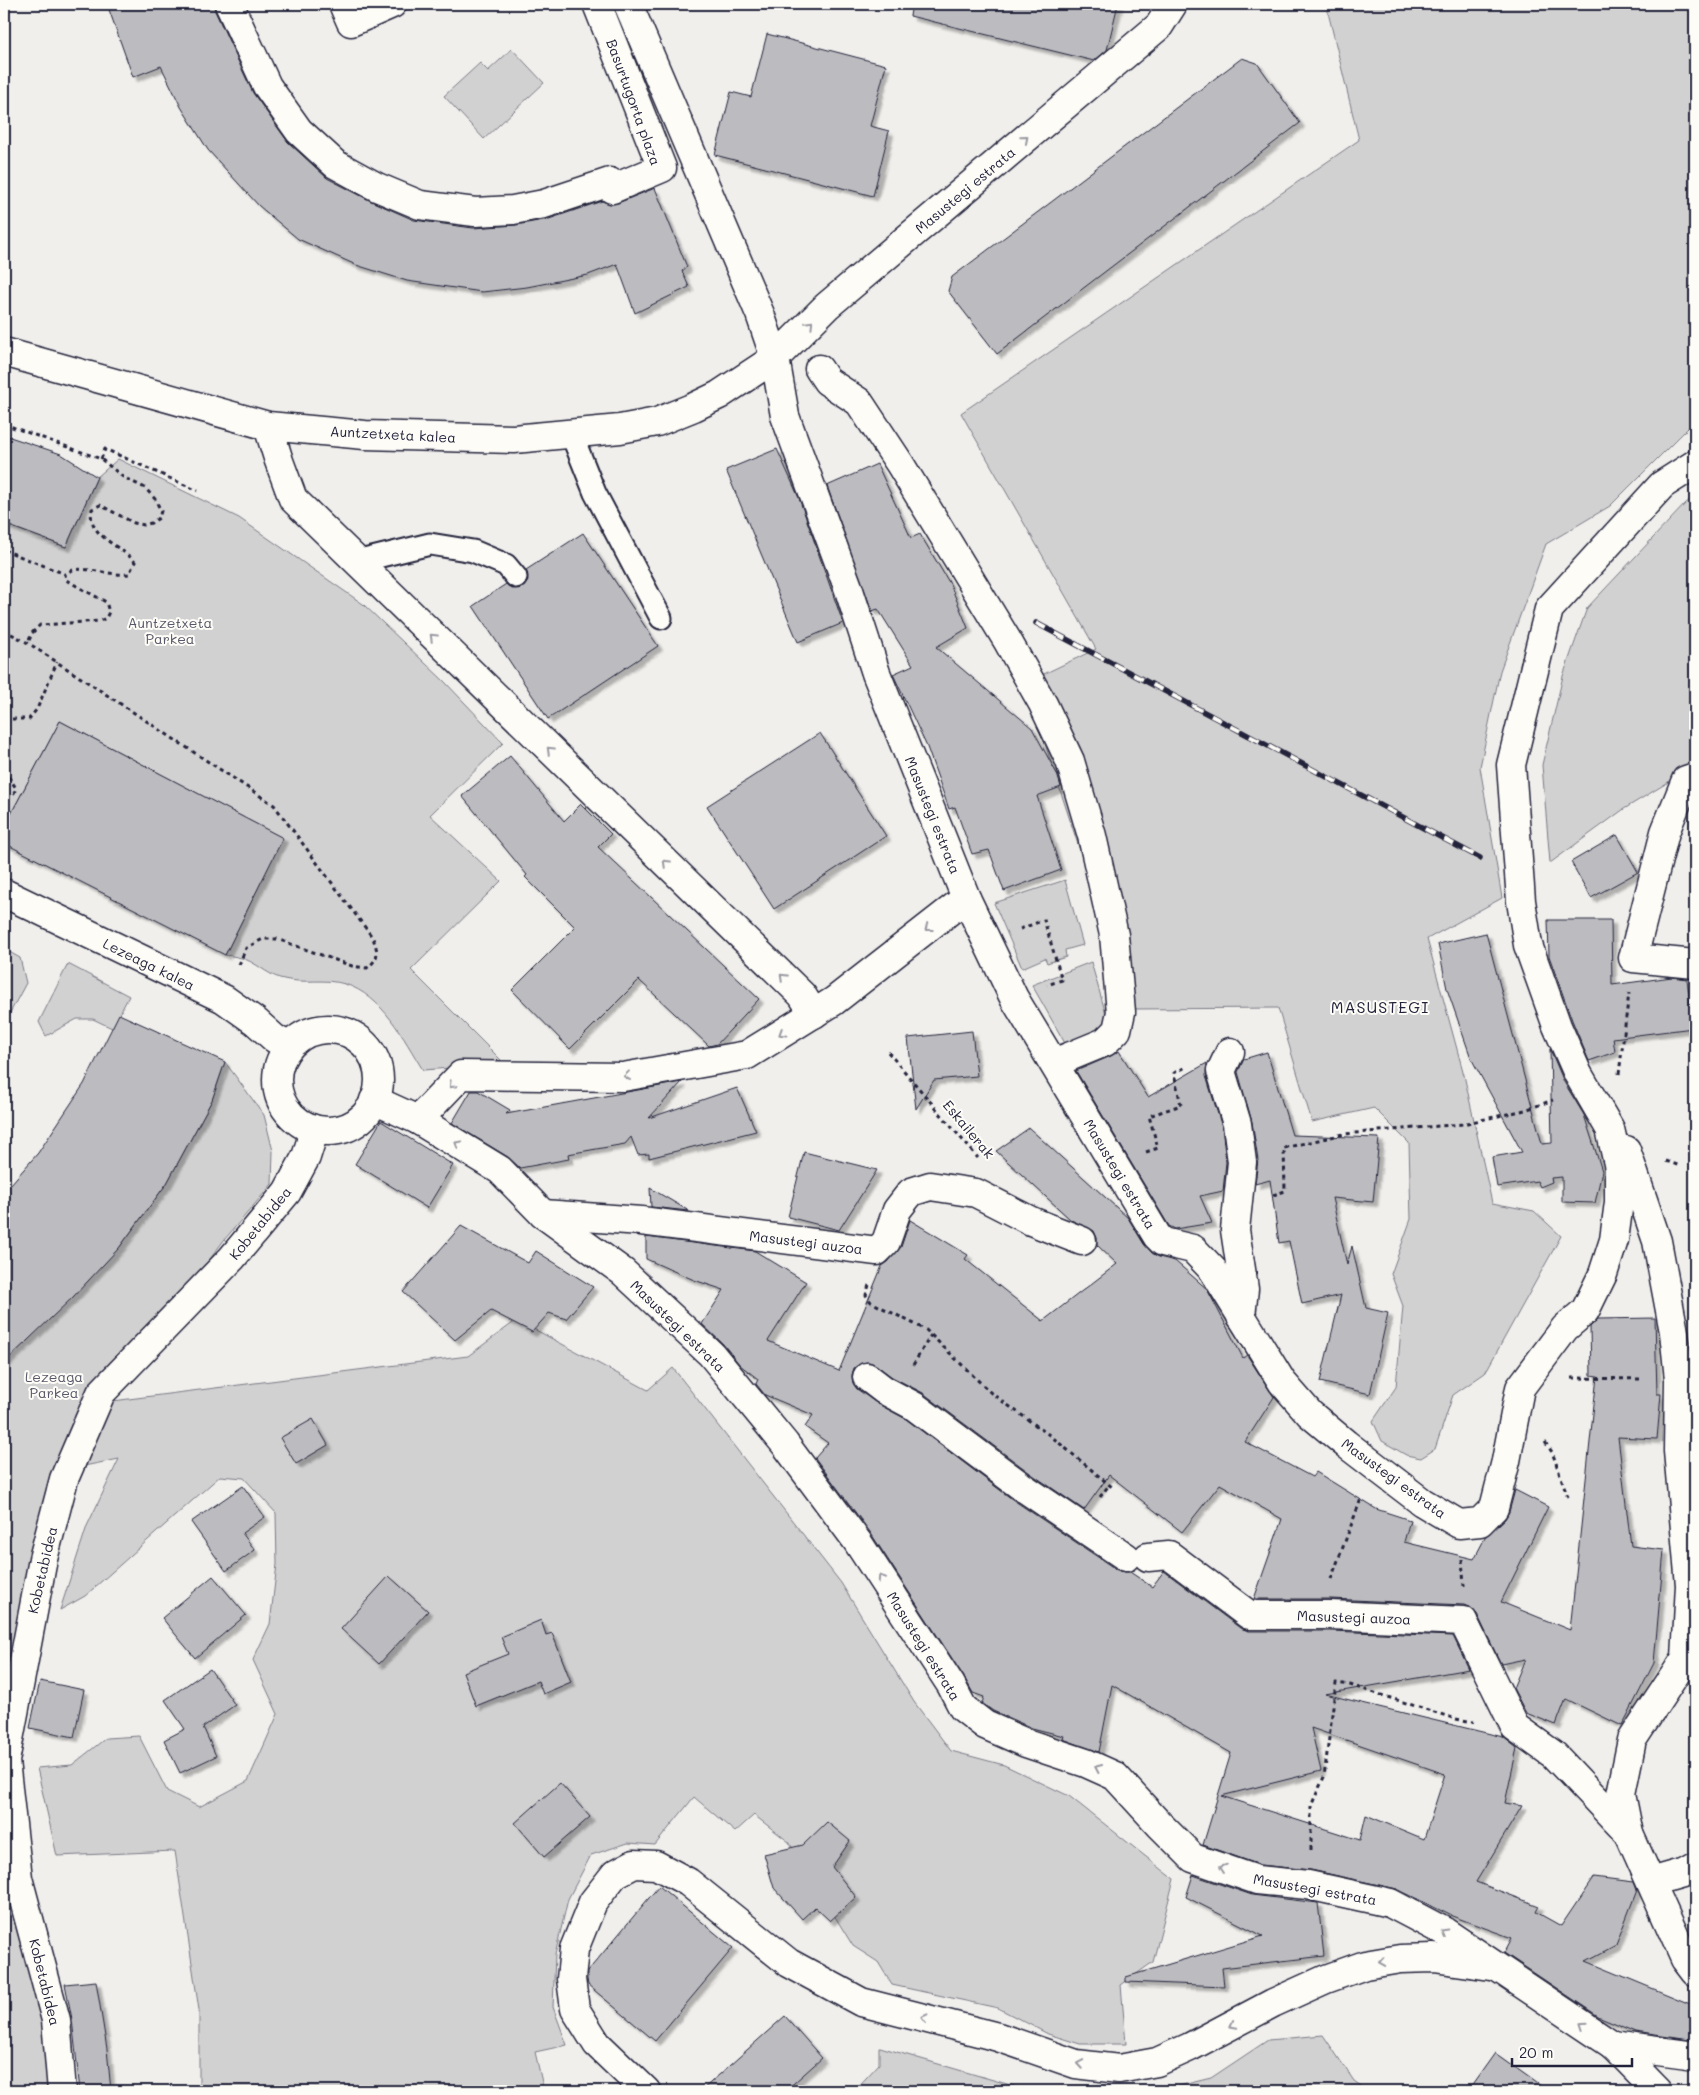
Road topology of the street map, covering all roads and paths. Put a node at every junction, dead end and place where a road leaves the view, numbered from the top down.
1 (229, 4) edge
2 (343, 4) edge
3 (392, 4) edge
4 (597, 4) edge
5 (628, 4) edge
6 (1166, 15) edge
7 (4, 352) edge
8 (774, 358) junction
9 (819, 368) dead end
10 (4, 424) edge
11 (268, 426) junction
12 (571, 433) junction
13 (102, 459) junction
14 (1695, 464) edge
15 (198, 492) dead end
16 (4, 550) edge
17 (356, 562) junction
18 (65, 574) junction
19 (516, 577) dead end
20 (661, 618) dead end
21 (4, 630) edge
22 (28, 643) junction
23 (57, 662) junction
24 (4, 719) edge
25 (4, 770) edge
26 (1695, 777) edge
27 (4, 796) edge
28 (4, 892) edge
29 (966, 898) junction
30 (987, 940) junction
31 (1632, 958) junction
32 (1695, 964) edge
33 (237, 969) dead end
34 (1062, 980) dead end
35 (814, 1014) junction
36 (287, 1046) junction
37 (888, 1052) dead end
38 (1230, 1052) dead end
39 (1054, 1063) junction
40 (1618, 1081) dead end
41 (1587, 1088) junction
42 (374, 1100) junction
43 (1181, 1105) dead end
44 (418, 1120) junction
45 (311, 1128) junction
46 (1610, 1129) junction
47 (1241, 1152) junction
48 (1140, 1154) dead end
49 (981, 1162) dead end
50 (544, 1214) junction
51 (1082, 1241) dead end
52 (872, 1276) dead end
53 (1242, 1316) junction
54 (867, 1377) dead end
55 (1566, 1379) dead end
56 (1679, 1379) junction
57 (1376, 1468) junction
58 (1112, 1487) dead end
59 (1459, 1524) junction
60 (1318, 1615) junction
61 (1463, 1621) junction
62 (1515, 1727) junction
63 (1629, 1834) junction
64 (1695, 1867) edge
65 (1651, 1882) junction
66 (1308, 1885) junction
67 (1499, 1968) junction
68 (1695, 1972) edge
69 (1613, 2046) junction
70 (1695, 2056) edge
71 (62, 2091) edge
72 (646, 2091) edge
73 (1658, 2091) edge

1 - 4 street, Basurtugorta plaza
2 - 3 street
5 - 8 street, Masustegi estrata
8 -> 6 street, Masustegi estrata
7 - 11 street, Auntzetxeta kalea
8 - 12 street, Auntzetxeta kalea
8 - 29 street, Masustegi estrata
9 - 39 street
10 - 13 path
11 - 12 street, Auntzetxeta kalea
11 - 17 street
12 - 20 lane
13 - 15 path
13 - 18 path
14 - 41 street, Masustegi estrata
16 - 18 path
17 - 19 lane
35 -> 17 street
18 - 22 path
21 - 22 path
22 - 23 path
23 - 24 path
23 - 33 path
25 - 27 path
26 - 31 street
28 - 36 street, Lezeaga kalea
29 - 30 street, Masustegi estrata
29 -> 35 street
30 - 34 path
30 - 39 street, Masustegi estrata
31 - 32 street
31 - 40 path
35 -> 44 street
36 - 42 street
36 - 45 street
37 - 49 path, Eskailerak
38 - 47 street
39 - 53 street, Masustegi estrata
41 - 46 street, Masustegi estrata
41 - 47 path
42 - 44 street
42 - 45 street
43 - 48 path
50 -> 44 street, Masustegi estrata
45 - 71 street, Kobetabidea
46 - 56 street
46 - 59 street, Masustegi estrata
47 - 53 street
50 - 51 street, Masustegi auzoa
66 -> 50 street, Masustegi estrata
52 - 58 path
53 - 57 street, Masustegi estrata
54 - 60 street, Masustegi auzoa
55 - 56 path
56 - 63 street
57 - 59 street, Masustegi estrata
57 - 60 path
59 - 61 path
60 - 61 street, Masustegi auzoa
61 - 62 street
62 - 63 street
62 - 66 path
63 - 65 street
64 - 65 street
65 - 68 street
67 -> 66 street, Masustegi estrata
69 -> 67 street, Masustegi estrata
67 -> 72 street
69 - 70 street
69 - 73 street, Masustegi estrata

